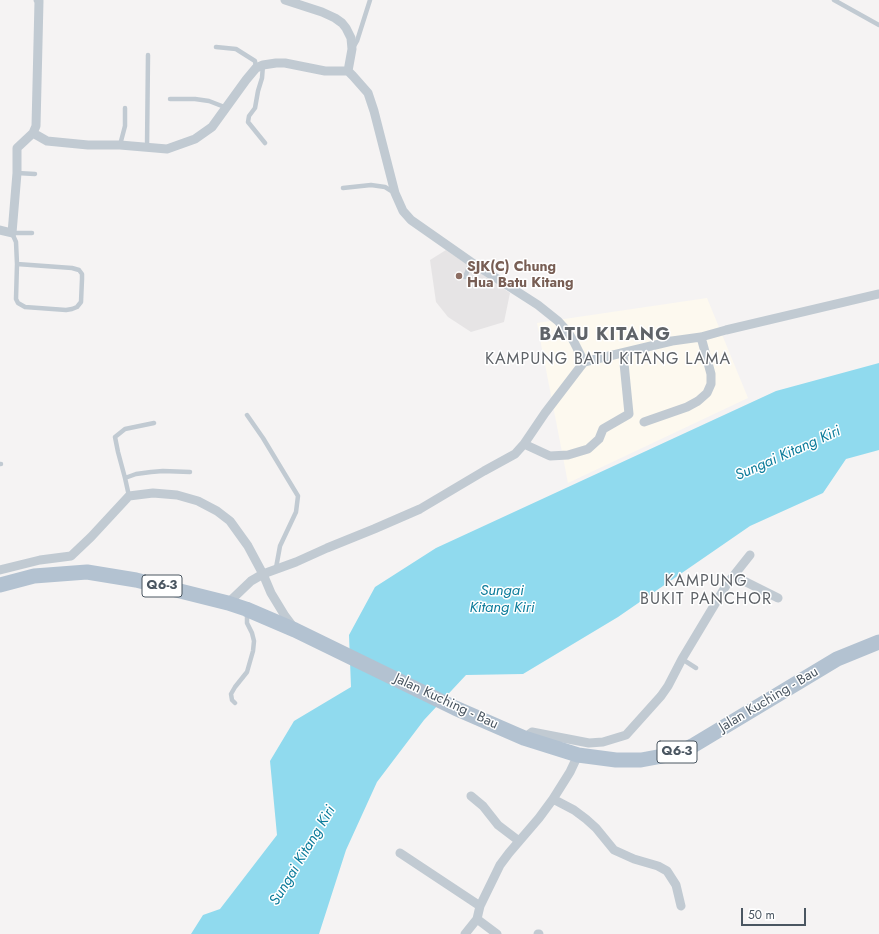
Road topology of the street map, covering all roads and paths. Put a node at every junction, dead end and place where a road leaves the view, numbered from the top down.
1 (38, 0) edge
2 (285, 0) edge
3 (370, 0) edge
4 (834, 0) edge
5 (879, 25) edge
6 (216, 47) dead end
7 (352, 49) junction
8 (148, 55) dead end
9 (259, 67) junction
10 (348, 71) junction
11 (170, 99) dead end
12 (125, 108) dead end
13 (226, 108) junction
14 (33, 133) junction
15 (265, 143) dead end
16 (120, 145) junction
17 (147, 148) junction
18 (17, 173) junction
19 (35, 174) dead end
20 (343, 188) dead end
21 (395, 193) junction
22 (0, 230) edge
23 (12, 233) junction
24 (32, 233) dead end
25 (471, 262) junction
26 (17, 264) junction
27 (465, 277) dead end
28 (879, 294) edge
29 (701, 337) junction
30 (623, 353) junction
31 (584, 362) junction
32 (247, 415) dead end
33 (644, 422) dead end
34 (154, 423) dead end
35 (524, 444) junction
36 (190, 472) dead end
37 (125, 478) junction
38 (129, 496) junction
39 (750, 555) dead end
40 (276, 568) junction
41 (0, 570) edge
42 (263, 574) junction
43 (734, 576) junction
44 (0, 585) edge
45 (778, 598) dead end
46 (228, 603) junction
47 (246, 609) junction
48 (296, 630) junction
49 (879, 642) edge
50 (682, 659) junction
51 (696, 668) dead end
52 (235, 703) dead end
53 (524, 738) junction
54 (578, 755) junction
55 (472, 796) dead end
56 (553, 800) junction
57 (519, 841) junction
58 (400, 853) dead end
59 (480, 906) junction
60 (681, 906) dead end
61 (477, 919) junction
62 (465, 934) edge
63 (497, 934) edge

1 - 14 street
2 - 7 street
3 - 7 lane
4 - 5 lane
6 - 9 lane
7 - 10 street
8 - 17 lane
9 - 10 street
9 - 13 street
9 - 15 lane
10 - 21 street
11 - 13 lane
12 - 16 lane
13 - 17 street
14 - 16 street
14 - 18 street
16 - 17 street
18 - 19 lane
18 - 23 street
20 - 21 lane
21 - 25 street
22 - 23 street
23 - 24 lane
23 - 26 lane
25 - 27 lane
25 - 31 street
26 - 26 lane
28 - 29 street
29 - 30 street
29 - 33 street
30 - 31 street
30 - 35 street
31 - 35 street
32 - 40 lane
34 - 37 lane
35 - 40 street
36 - 37 lane
37 - 38 lane
38 - 41 street
38 - 42 street
39 - 43 street
40 - 42 street
42 - 46 street
42 - 48 street
43 - 45 street
43 - 50 street
44 - 46 main road, Jalan Kuching - Bau / Q6-3
46 - 47 main road, Jalan Kuching - Bau / Q6-3
47 - 48 main road, Jalan Kuching - Bau / Q6-3
47 - 52 lane
48 - 53 main road, Jalan Kuching - Bau / Q6-3
49 - 54 main road, Jalan Kuching - Bau / Q6-3
50 - 51 lane
50 - 53 street
53 - 54 main road, Jalan Kuching - Bau / Q6-3
54 - 56 street
55 - 57 street
56 - 57 street
56 - 60 street
57 - 59 street
58 - 59 street
59 - 61 street
61 - 62 street
61 - 63 street

